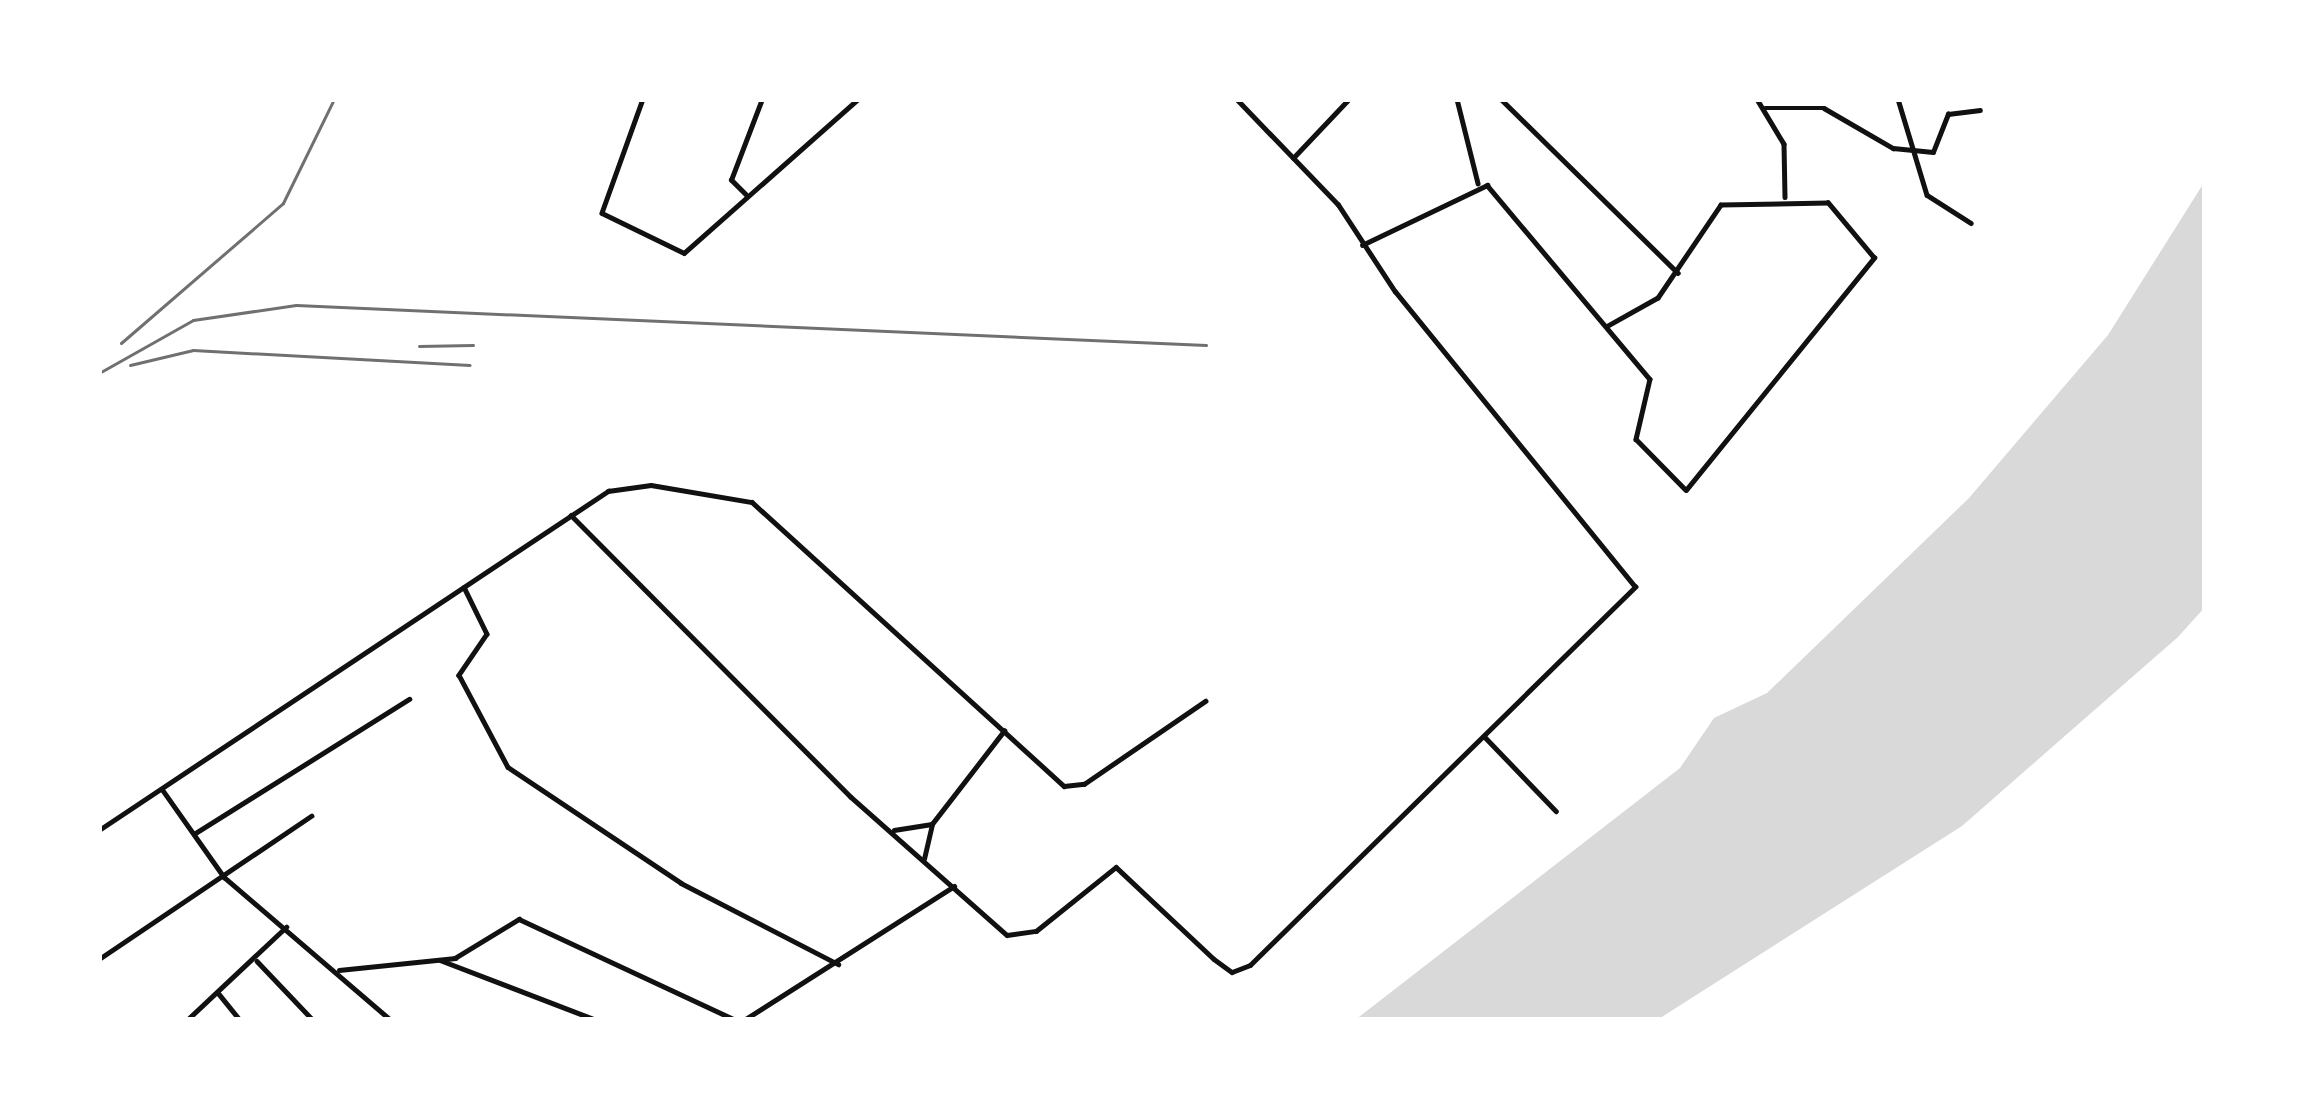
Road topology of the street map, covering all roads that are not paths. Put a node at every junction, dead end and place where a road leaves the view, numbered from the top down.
1 (643, 99) edge
2 (762, 99) edge
3 (858, 99) edge
4 (1236, 99) edge
5 (1349, 99) edge
6 (1457, 99) edge
7 (1502, 99) edge
8 (1757, 99) edge
9 (1898, 99) edge
10 (1765, 108) junction
11 (1980, 110) dead end
12 (1915, 151) junction
13 (1294, 158) junction
14 (1478, 183) junction
15 (748, 197) junction
16 (1785, 197) junction
17 (1971, 223) dead end
18 (1362, 245) junction
19 (1678, 273) junction
20 (1608, 326) junction
21 (571, 515) junction
22 (464, 587) junction
23 (409, 699) dead end
24 (1205, 701) dead end
25 (1004, 731) junction
26 (1484, 736) junction
27 (162, 789) junction
28 (1556, 812) dead end
29 (311, 816) dead end
30 (932, 824) junction
31 (99, 830) edge
32 (890, 830) junction
33 (194, 834) junction
34 (924, 859) junction
35 (224, 877) junction
36 (954, 886) junction
37 (286, 927) junction
38 (99, 959) edge
39 (257, 961) junction
40 (440, 961) junction
41 (838, 964) junction
42 (339, 970) junction
43 (219, 994) junction
44 (188, 1020) edge
45 (240, 1020) edge
46 (314, 1020) edge
47 (391, 1020) edge
48 (596, 1020) edge
49 (740, 1020) edge

1 - 15 street
2 - 15 street
3 - 15 street
4 - 13 street
5 - 13 street
6 - 14 street
7 - 19 street
8 - 10 street
9 - 12 street
10 - 12 street
10 - 16 street
11 - 12 street
12 - 17 street
13 - 18 street
14 - 18 street
14 - 20 street
16 - 19 street
16 - 20 street
18 - 26 street
19 - 20 street
21 - 22 street
21 - 25 street
21 - 32 street
22 - 27 street
22 - 41 street
23 - 33 street
24 - 25 street
25 - 30 street
26 - 28 street
26 - 36 street
27 - 31 street
27 - 33 street
29 - 35 street
30 - 32 street
30 - 34 street
32 - 34 street
33 - 35 street
34 - 36 street
35 - 37 street
35 - 38 street
36 - 41 street
37 - 39 street
37 - 42 street
39 - 43 street
39 - 46 street
40 - 42 street
40 - 48 street
40 - 49 street
41 - 49 street
42 - 47 street
43 - 44 street
43 - 45 street

